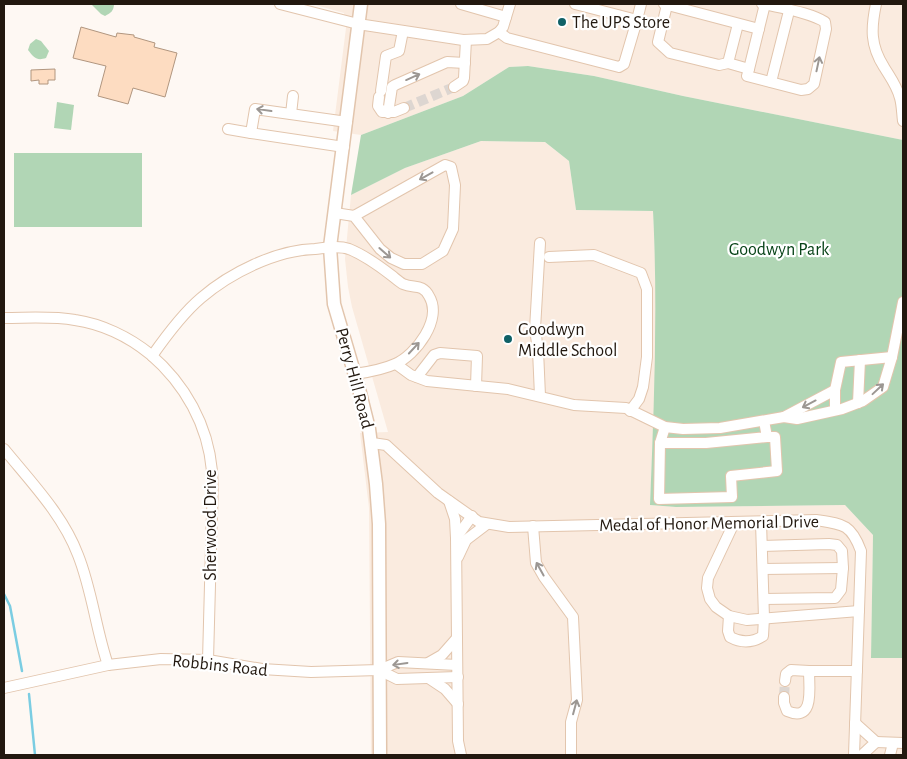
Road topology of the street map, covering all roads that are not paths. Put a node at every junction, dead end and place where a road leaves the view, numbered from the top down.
1 (280, 4) edge
2 (361, 4) edge
3 (461, 4) edge
4 (510, 4) edge
5 (575, 4) edge
6 (641, 4) edge
7 (666, 4) edge
8 (764, 4) edge
9 (876, 4) edge
10 (789, 11) junction
11 (506, 17) junction
12 (637, 20) junction
13 (358, 24) junction
14 (738, 24) junction
15 (759, 29) junction
16 (403, 31) junction
17 (499, 32) junction
18 (466, 40) junction
19 (728, 63) junction
20 (464, 64) junction
21 (749, 70) junction
22 (771, 82) junction
23 (454, 87) tunnel mouth
24 (293, 96) dead end
25 (404, 108) tunnel mouth
26 (388, 113) junction
27 (291, 114) junction
28 (903, 121) edge
29 (347, 122) junction
30 (228, 129) dead end
31 (251, 133) junction
32 (344, 148) junction
33 (335, 213) junction
34 (354, 216) junction
35 (540, 243) dead end
36 (330, 247) junction
37 (549, 257) dead end
38 (903, 302) edge
39 (4, 318) edge
40 (152, 356) junction
41 (892, 358) junction
42 (860, 360) junction
43 (396, 364) junction
44 (354, 374) junction
45 (417, 377) junction
46 (476, 386) junction
47 (835, 390) junction
48 (540, 396) junction
49 (858, 403) junction
50 (630, 410) junction
51 (835, 410) junction
52 (784, 417) junction
53 (764, 421) junction
54 (665, 427) junction
55 (767, 437) junction
56 (372, 443) junction
57 (660, 444) junction
58 (4, 449) edge
59 (449, 501) junction
60 (472, 516) junction
61 (761, 522) junction
62 (734, 523) junction
63 (487, 524) junction
64 (533, 526) junction
65 (456, 538) junction
66 (762, 546) junction
67 (457, 561) junction
68 (842, 568) junction
69 (762, 569) junction
70 (764, 599) junction
71 (859, 611) junction
72 (729, 616) junction
73 (764, 618) junction
74 (457, 638) junction
75 (208, 660) junction
76 (428, 663) junction
77 (458, 665) junction
78 (108, 666) junction
79 (379, 670) junction
80 (809, 670) junction
81 (857, 671) junction
82 (458, 677) junction
83 (429, 679) junction
84 (785, 681) dead end
85 (4, 688) edge
86 (784, 697) tunnel mouth
87 (458, 704) junction
88 (855, 723) junction
89 (876, 742) junction
90 (898, 743) edge
91 (380, 755) edge
92 (461, 755) edge
93 (571, 755) edge
94 (854, 755) edge
95 (862, 755) edge
96 (890, 755) edge

1 - 13 street
2 - 13 main road, Perry Hill Road
3 - 11 street
4 - 11 street
5 - 12 street
6 - 12 street
7 - 14 street
7 - 19 street
8 - 10 street
8 - 15 street
9 - 28 street
10 - 22 street
22 -> 10 street
11 - 17 street
12 - 17 street
13 - 16 street
13 - 29 main road, Perry Hill Road
14 - 15 street
14 - 19 street
15 - 21 street
16 - 18 street
16 - 26 street
17 - 18 street
18 - 20 street
19 - 21 street
20 - 23 street
26 -> 20 street
21 - 22 street
24 - 27 street
25 - 26 street
27 - 29 street
27 -> 31 street
29 - 32 main road, Perry Hill Road
30 - 31 street
31 - 32 street
32 - 33 main road, Perry Hill Road
33 - 34 street
33 - 36 main road, Perry Hill Road
34 -> 34 street
35 - 48 street
36 - 40 street
43 -> 36 street
36 - 44 main road, Perry Hill Road
37 - 50 street
38 - 41 street
39 - 40 street, Sherwood Drive
40 - 75 street, Sherwood Drive
41 - 42 street
49 -> 41 street
42 - 47 street
42 - 49 street
43 - 44 street
43 - 45 street
44 - 56 main road, Perry Hill Road
45 - 46 street
45 - 46 street
46 - 48 street
47 - 51 street
47 -> 52 street
48 - 50 street
49 - 51 street
50 - 54 street
51 - 52 street
52 - 53 street
53 - 54 street
53 - 55 street
54 - 57 street
55 - 57 street
55 - 57 street
56 - 59 street, Medal of Honor Memorial Drive
56 - 79 main road, Perry Hill Road
58 - 78 street
59 - 60 street, Medal of Honor Memorial Drive
59 - 65 street
60 - 63 street, Medal of Honor Memorial Drive
60 - 65 street
61 - 62 street, Medal of Honor Memorial Drive
61 - 66 street
61 - 71 street, Medal of Honor Memorial Drive
62 - 64 street, Medal of Honor Memorial Drive
62 - 72 street
63 - 64 street, Medal of Honor Memorial Drive
63 - 67 street
93 -> 64 street
65 - 67 street
66 - 68 street
66 - 69 street
67 - 74 street
68 - 69 street
68 - 70 street
69 - 70 street
70 - 73 street
71 - 73 street
71 - 81 street, Medal of Honor Memorial Drive
72 - 73 street
72 - 73 street
74 - 76 street
74 - 77 street
75 - 78 street, Robbins Road
75 - 79 street, Robbins Road
76 - 77 street
76 -> 79 street
77 - 82 street
78 - 85 street, Robbins Road
79 - 83 street
79 - 91 main road, Perry Hill Road
80 - 81 street
80 - 84 street
80 - 86 street
81 - 88 street, Medal of Honor Memorial Drive
82 - 83 street
82 - 87 street
83 - 87 street
87 - 92 street
88 - 89 street
88 - 94 street, Medal of Honor Memorial Drive
89 - 90 street
89 - 95 street
90 - 96 street

